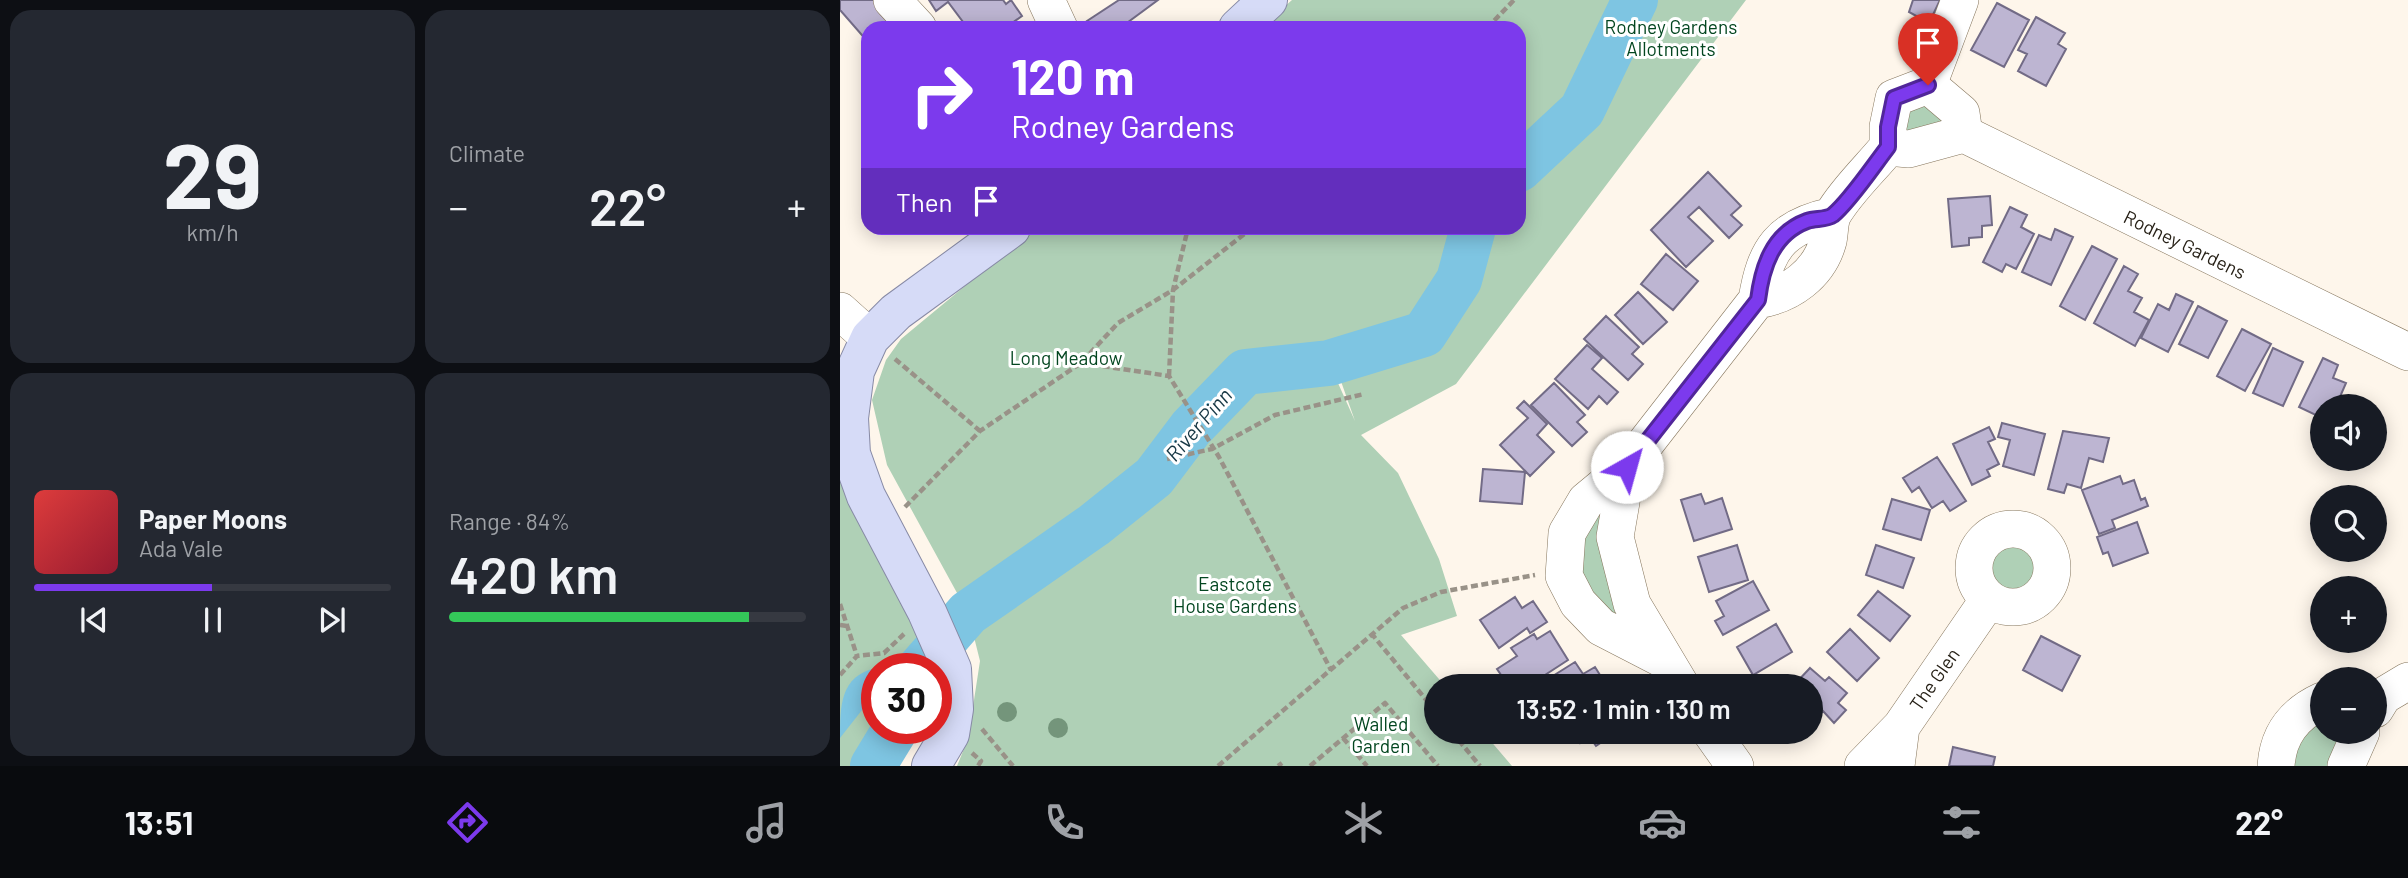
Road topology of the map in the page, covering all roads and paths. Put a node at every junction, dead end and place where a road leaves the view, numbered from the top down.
1 (892, 0) edge
2 (1046, 0) edge
3 (1268, 0) edge
4 (1514, 0) edge
5 (1960, 0) edge
6 (912, 21) edge
7 (1056, 21) edge
8 (1246, 21) edge
9 (1494, 21) edge
10 (1928, 85) junction
11 (1964, 134) junction
12 (1888, 147) junction
13 (1002, 235) edge
14 (1186, 235) edge
15 (1243, 235) edge
16 (1173, 290) junction
17 (840, 311) edge
18 (870, 338) junction
19 (2408, 352) edge
20 (1081, 363) junction
21 (1169, 376) junction
22 (1364, 394) dead end
23 (980, 431) junction
24 (1212, 449) junction
25 (1167, 459) dead end
26 (1627, 467) junction
27 (882, 524) junction
28 (1564, 576) junction
29 (1989, 598) dead end
30 (840, 604) edge
31 (930, 619) junction
32 (840, 625) edge
33 (847, 626) junction
34 (1371, 634) junction
35 (857, 656) junction
36 (1331, 670) junction
37 (1672, 672) edge
38 (840, 676) edge
39 (1424, 697) edge
40 (2310, 709) edge
41 (1901, 727) junction
42 (1343, 738) junction
43 (1462, 744) edge
44 (1720, 744) edge
45 (2356, 744) edge
46 (931, 766) edge
47 (1218, 766) edge
48 (1310, 766) edge
49 (1367, 766) edge
50 (1437, 766) edge
51 (1480, 766) edge
52 (1734, 766) edge
53 (1863, 766) edge
54 (1896, 766) edge
55 (2276, 766) edge
56 (2346, 766) edge

1 - 6 street
2 - 7 street
3 - 8 main road
4 - 9 path
5 - 10 street
10 - 11 street
10 - 12 street
11 - 12 street
11 - 19 street, Rodney Gardens
12 - 26 street
13 - 18 main road
14 - 16 path
15 - 16 path
16 - 20 path
16 - 21 path
17 - 18 street
18 - 23 path
18 - 27 main road
20 - 21 path
20 - 23 path
21 - 24 path
22 - 24 path
23 - 27 path
24 - 25 path
24 - 36 path
26 - 28 street
26 - 37 street
27 - 31 main road
28 - 34 path
28 - 37 street
29 - 41 street, The Glen
30 - 33 path
31 - 35 path
31 - 46 main road
32 - 33 path
33 - 35 path
34 - 36 path
34 - 39 path
35 - 38 path
36 - 47 path
40 - 55 street
41 - 53 street
41 - 54 street, The Glen
42 - 48 path
42 - 49 path
42 - 50 path
43 - 51 path
44 - 52 street
45 - 56 street

